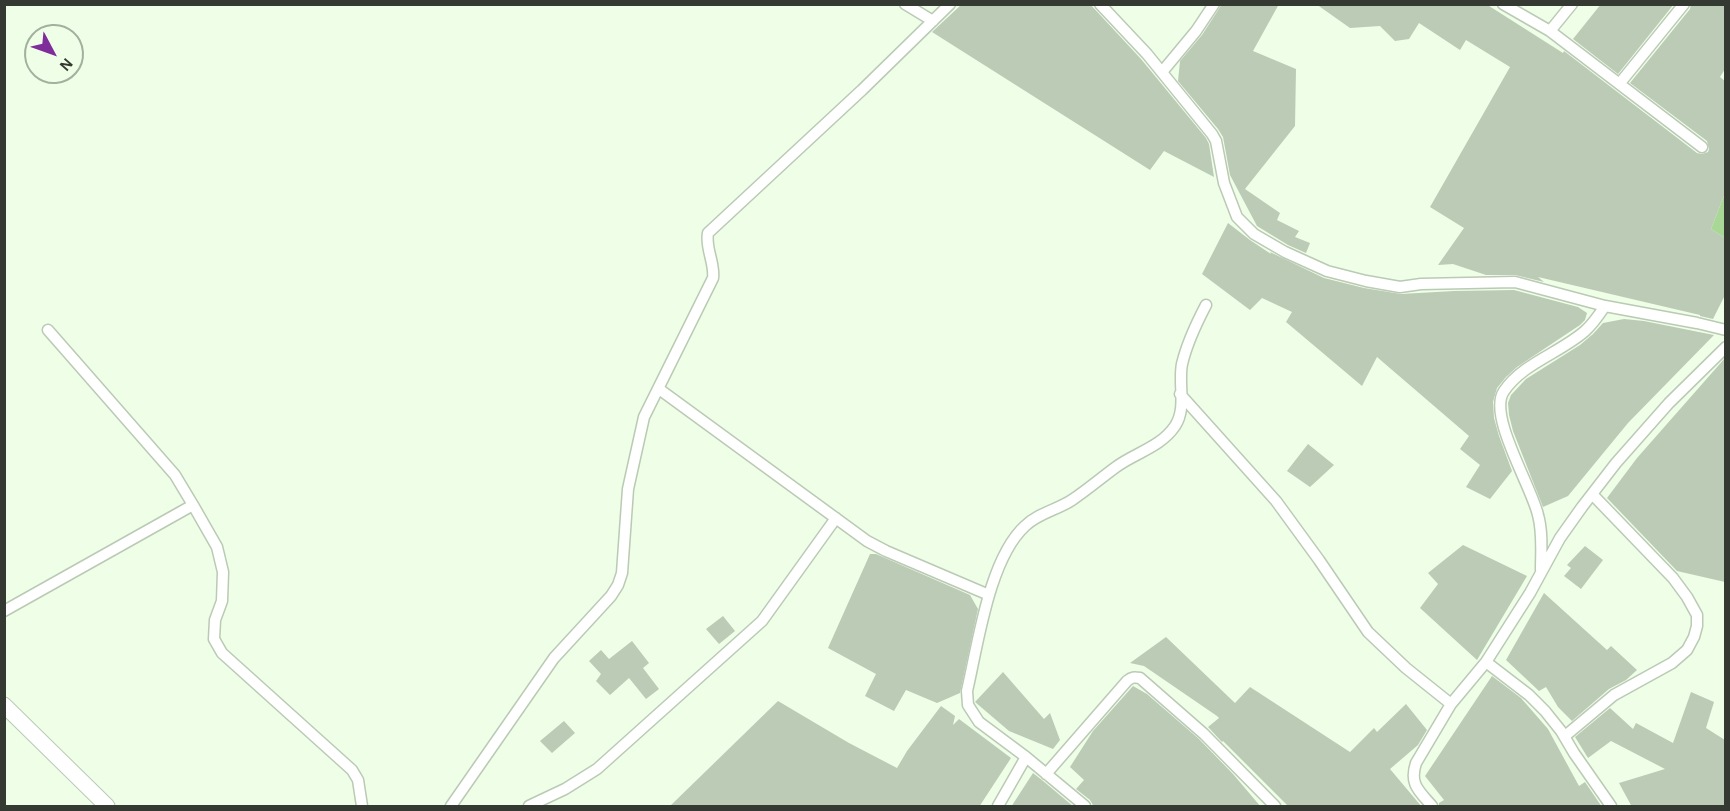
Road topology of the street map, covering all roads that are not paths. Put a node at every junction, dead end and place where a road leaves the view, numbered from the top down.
1 (905, 4) edge
2 (950, 4) edge
3 (1100, 4) edge
4 (1214, 4) edge
5 (1503, 4) edge
6 (1572, 4) edge
7 (1684, 4) edge
8 (933, 21) junction
9 (1550, 31) junction
10 (1162, 72) junction
11 (1620, 83) junction
12 (1702, 147) dead end
13 (1206, 305) dead end
14 (1605, 306) junction
15 (48, 330) dead end
16 (1725, 330) edge
17 (1725, 347) edge
18 (659, 388) junction
19 (1180, 394) junction
20 (1592, 494) junction
21 (194, 505) junction
22 (836, 518) junction
23 (1541, 572) junction
24 (989, 595) junction
25 (4, 611) edge
26 (1486, 662) junction
27 (1451, 704) junction
28 (4, 705) edge
29 (1564, 736) junction
30 (1026, 757) junction
31 (1046, 774) junction
32 (107, 807) edge
33 (362, 807) edge
34 (451, 807) edge
35 (529, 807) edge
36 (998, 807) edge
37 (1084, 807) edge
38 (1275, 807) edge
39 (1431, 807) edge
40 (1611, 807) edge

1 - 8 street
2 - 8 street
3 - 10 street
4 - 10 street
5 - 9 street
6 - 9 street
7 - 11 street
8 - 18 street
9 - 11 street
10 - 14 street
11 - 12 street
13 - 19 street
14 - 16 street
14 - 23 street
15 - 21 street
17 - 20 street
18 - 22 street
18 - 34 street
19 - 24 street
19 - 27 street
20 - 23 street
20 - 29 street
21 - 25 street
21 - 33 street
22 - 24 street
22 - 35 street
23 - 26 street
24 - 30 street
26 - 27 street
26 - 29 street
27 - 39 street
28 - 32 street
29 - 40 street
30 - 31 street
30 - 36 street
31 - 37 street
31 - 38 street

